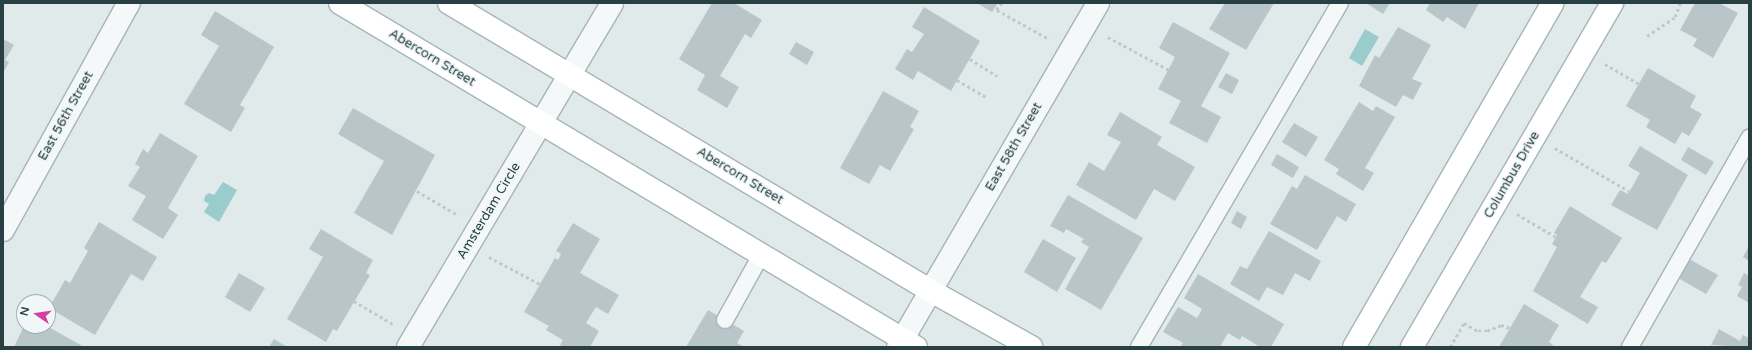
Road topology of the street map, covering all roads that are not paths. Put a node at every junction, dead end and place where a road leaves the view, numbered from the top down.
1 (129, 3) edge
2 (340, 3) edge
3 (450, 3) edge
4 (612, 3) edge
5 (1098, 3) edge
6 (1340, 3) edge
7 (1553, 3) edge
8 (1612, 3) edge
9 (571, 75) junction
10 (542, 123) junction
11 (1749, 138) edge
12 (3, 230) edge
13 (761, 255) junction
14 (931, 291) junction
15 (726, 320) dead end
16 (411, 341) edge
17 (906, 345) edge
18 (1031, 347) edge
19 (1139, 347) edge
20 (1354, 347) edge
21 (1412, 347) edge
22 (1630, 347) edge

1 - 12 street, East 56th Street
2 - 10 main road, Abercorn Street
3 - 9 main road, Abercorn Street
4 - 9 street, Amsterdam Circle
5 - 14 street, East 58th Street
6 - 19 lane
7 - 20 main road
8 - 21 main road, Columbus Drive
9 - 10 street, Amsterdam Circle
9 - 14 main road, Abercorn Street
10 - 13 main road, Abercorn Street
10 - 16 street, Amsterdam Circle
11 - 22 lane
13 - 15 lane
13 - 17 main road, Abercorn Street
14 - 17 street
14 - 18 main road, Abercorn Street

